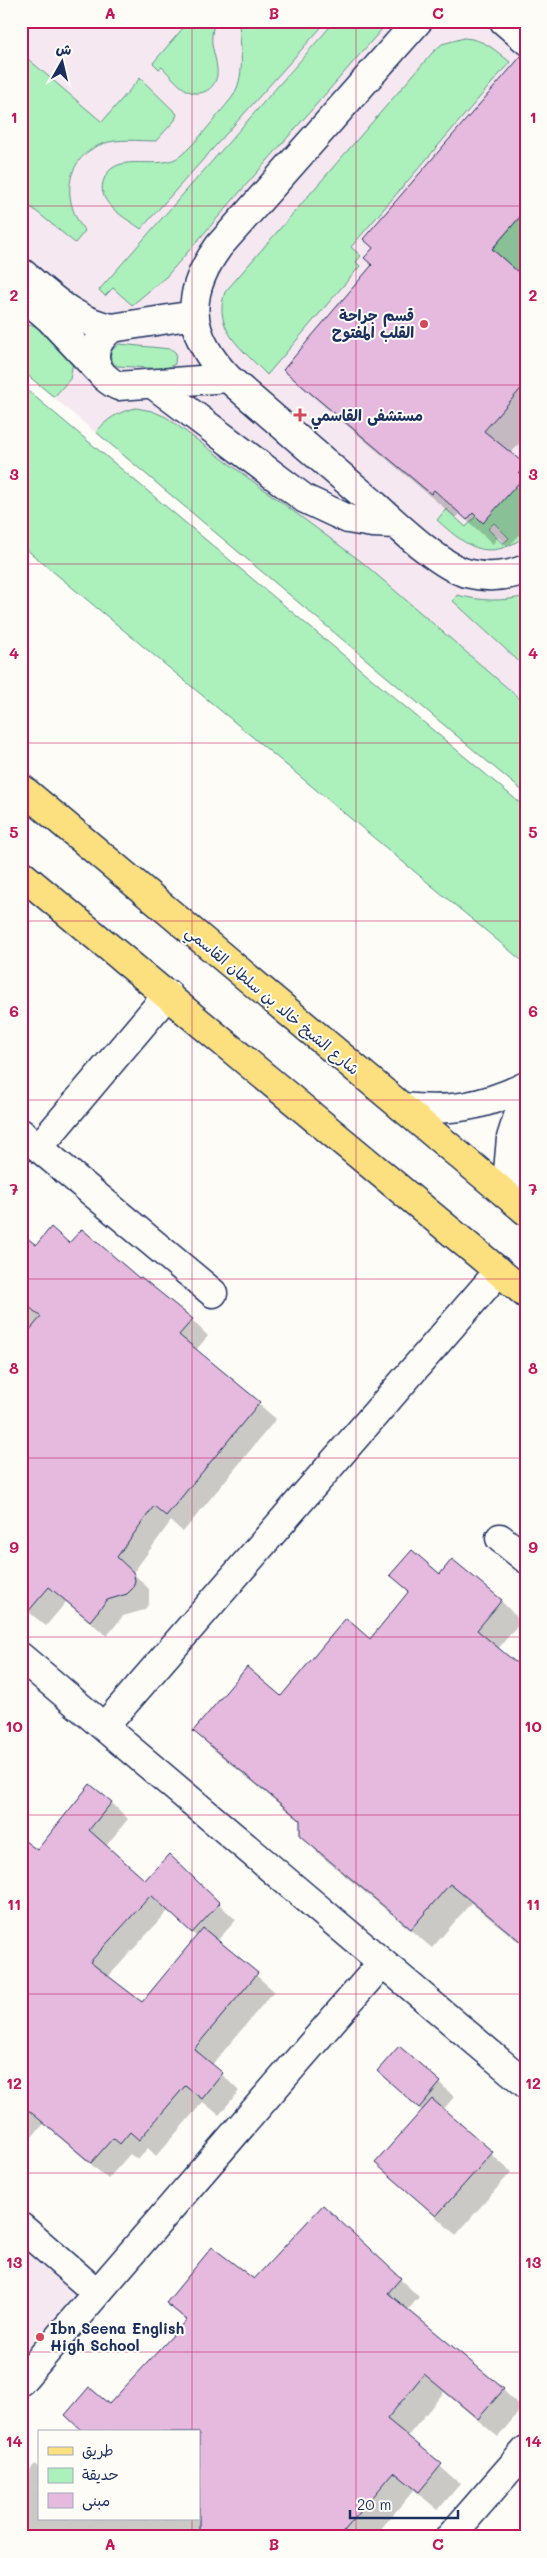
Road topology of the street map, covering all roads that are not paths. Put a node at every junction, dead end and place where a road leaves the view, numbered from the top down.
1 (418, 21) edge
2 (504, 21) edge
3 (526, 40) edge
4 (21, 272) edge
5 (21, 294) edge
6 (194, 314) junction
7 (112, 328) junction
8 (98, 371) junction
9 (228, 378) junction
10 (154, 385) junction
11 (396, 524) junction
12 (526, 568) edge
13 (21, 788) edge
14 (21, 874) edge
15 (168, 994) junction
16 (526, 1086) edge
17 (526, 1091) edge
18 (402, 1107) junction
19 (30, 1140) edge
20 (516, 1202) edge
21 (499, 1271) junction
22 (213, 1293) dead end
23 (526, 1294) edge
24 (500, 1538) dead end
25 (526, 1560) edge
26 (21, 1657) edge
27 (104, 1727) junction
28 (382, 1963) junction
29 (526, 2084) edge
30 (21, 2227) edge
31 (97, 2293) junction
32 (21, 2381) edge
33 (526, 2450) edge
34 (450, 2537) edge

1 - 6 street
2 - 3 street
4 - 7 street
5 - 8 street
6 - 7 street
6 - 9 street
7 - 8 street
8 - 10 street
9 - 10 street
9 - 11 street
10 - 11 street
11 - 12 street
13 - 18 main road, شارع الشيخ خالد بن سلطان القاسمي
14 - 15 main road
15 - 19 street
15 - 21 main road
16 - 18 street
17 - 20 street
18 - 20 main road, شارع الشيخ خالد بن سلطان القاسمي
19 - 22 street
21 - 23 main road
21 - 27 street
24 - 25 street
26 - 27 street
27 - 28 street
28 - 29 street
28 - 31 street
30 - 31 street
31 - 32 street
33 - 34 street

